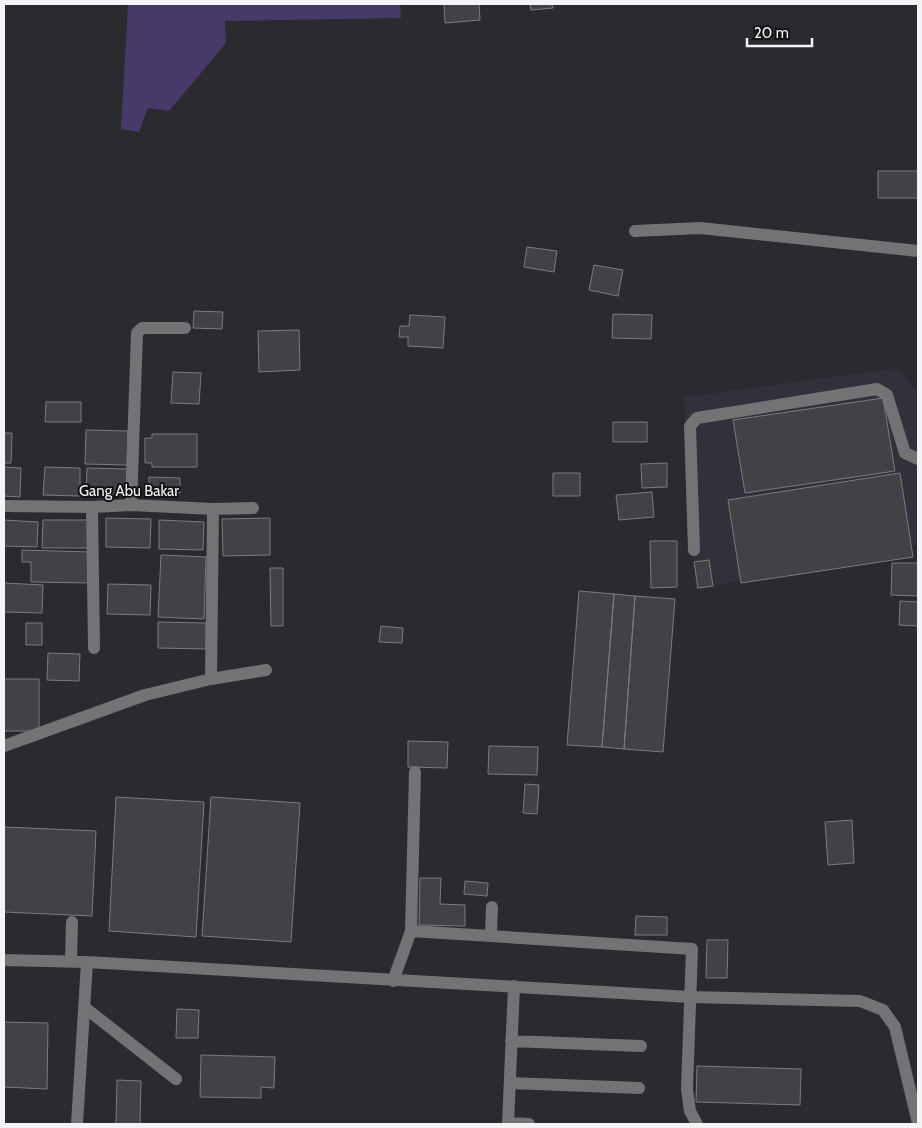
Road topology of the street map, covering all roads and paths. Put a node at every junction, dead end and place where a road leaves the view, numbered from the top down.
1 (635, 231) dead end
2 (918, 251) edge
3 (185, 328) dead end
4 (918, 459) edge
5 (131, 505) junction
6 (4, 506) edge
7 (92, 507) junction
8 (253, 508) dead end
9 (213, 509) junction
10 (694, 550) dead end
11 (94, 648) dead end
12 (266, 670) dead end
13 (211, 679) junction
14 (4, 746) edge
15 (415, 772) dead end
16 (492, 907) dead end
17 (72, 922) dead end
18 (411, 931) junction
19 (491, 934) junction
20 (4, 960) edge
21 (71, 962) junction
22 (87, 962) junction
23 (393, 981) junction
24 (514, 986) junction
25 (690, 997) junction
26 (84, 1007) junction
27 (511, 1041) junction
28 (641, 1046) dead end
29 (176, 1079) dead end
30 (510, 1083) junction
31 (639, 1088) dead end
32 (918, 1123) edge
33 (77, 1124) edge
34 (508, 1124) edge
35 (529, 1124) edge
36 (697, 1124) edge

1 - 2 street
3 - 5 street
4 - 10 street
5 - 7 street, Gang Abu Bakar
5 - 9 street, Gang Abu Bakar
6 - 7 street, Gang Abu Bakar
7 - 11 street
8 - 9 street, Gang Abu Bakar
9 - 13 street
12 - 13 street
13 - 14 street
15 - 18 street
16 - 19 street
17 - 21 street
18 - 19 street
18 - 23 street
19 - 25 street
20 - 21 street
21 - 22 street
22 - 23 street
22 - 26 street
23 - 24 street
24 - 25 street
24 - 27 street
25 - 32 street
25 - 36 street
26 - 29 street
26 - 33 street
27 - 28 street
27 - 30 street
30 - 31 street
30 - 34 street
34 - 35 street

